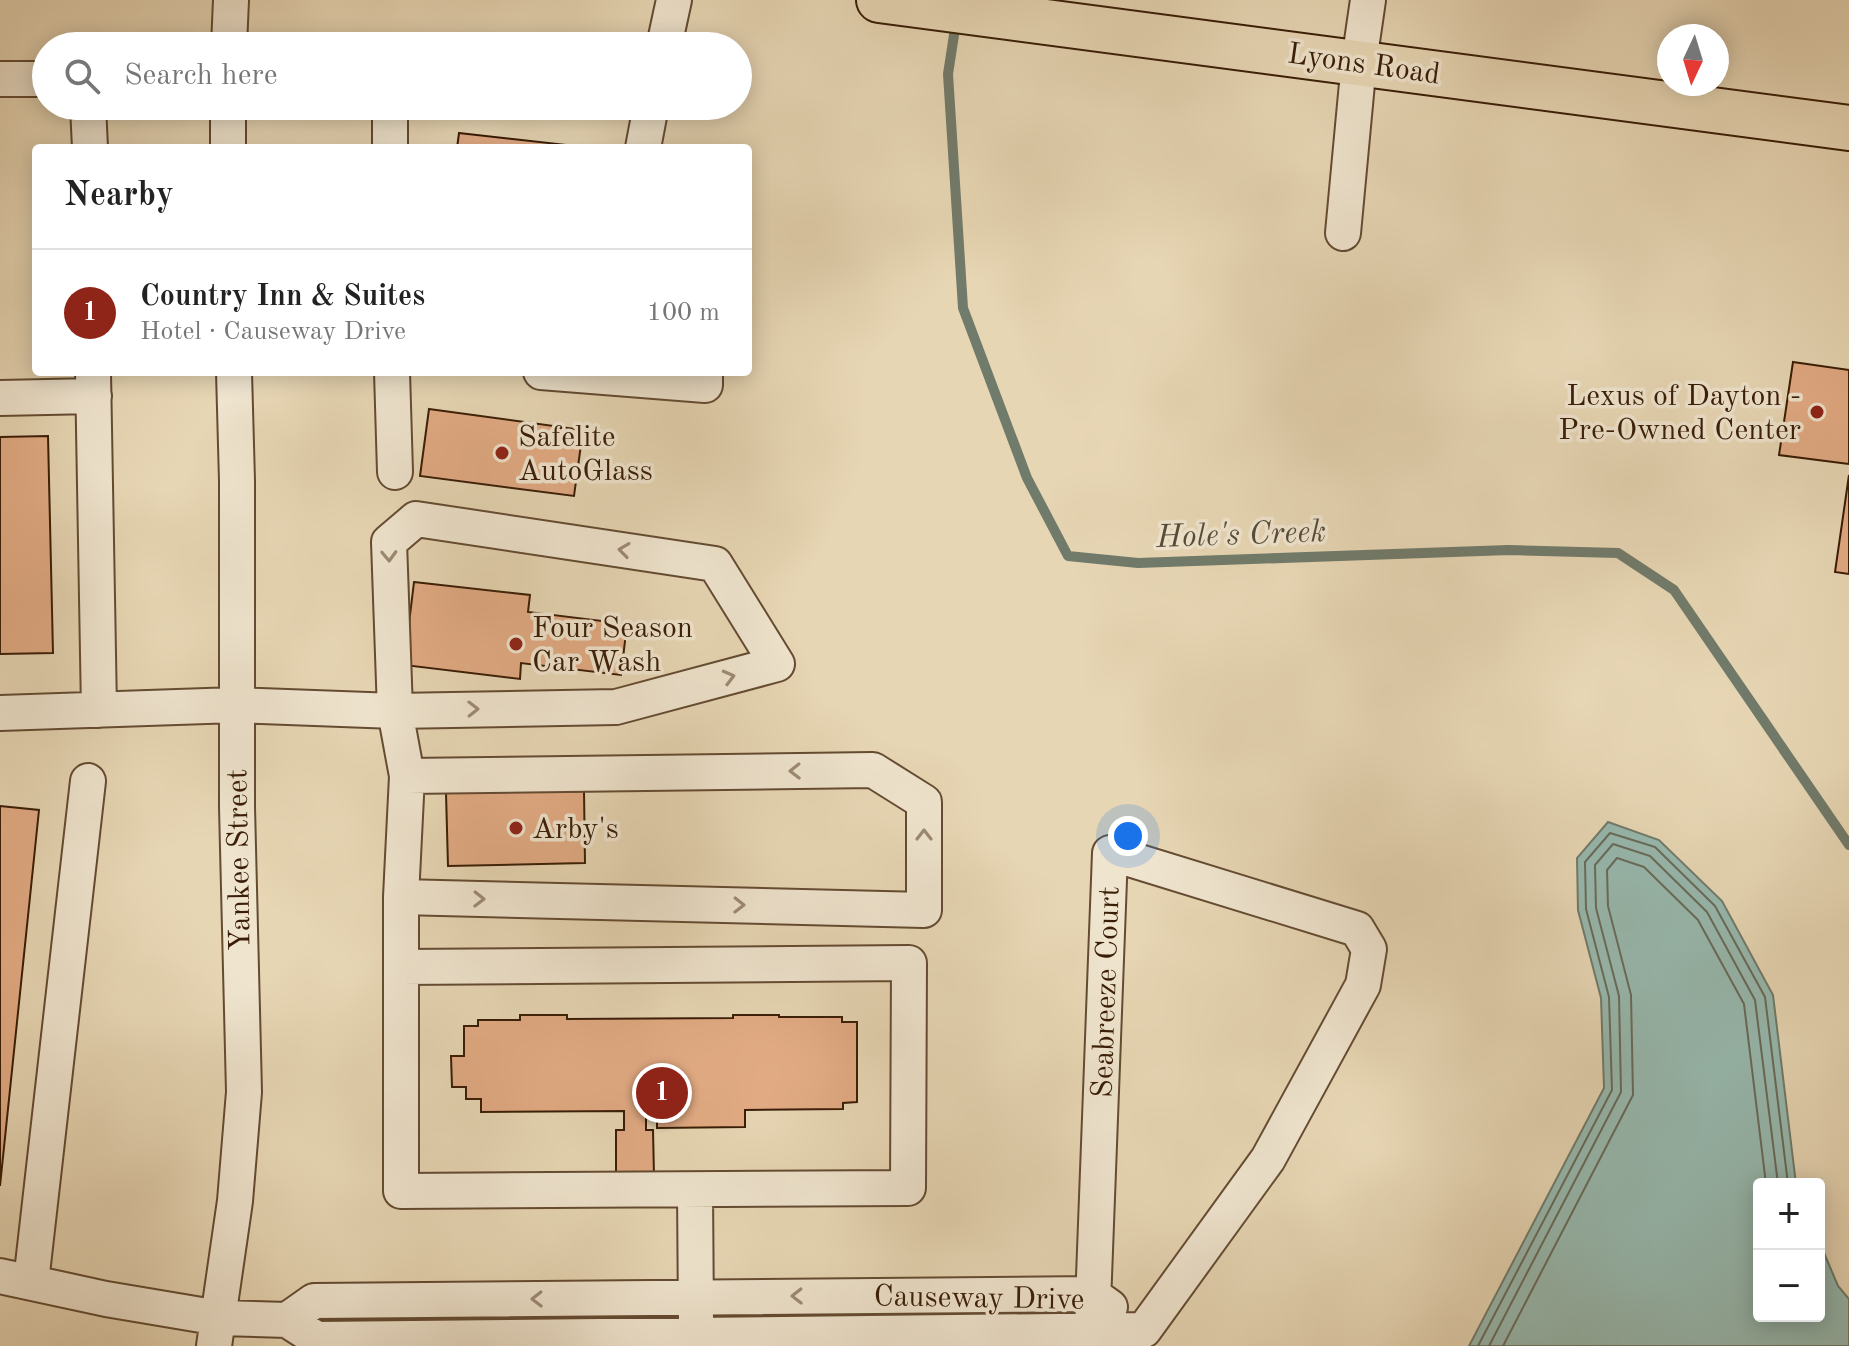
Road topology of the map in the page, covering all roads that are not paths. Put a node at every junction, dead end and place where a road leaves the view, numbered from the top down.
1 (231, 0) edge
2 (674, 0) edge
3 (879, 0) edge
4 (1368, 0) edge
5 (230, 32) edge
6 (667, 32) edge
7 (1359, 62) junction
8 (0, 79) edge
9 (32, 79) edge
10 (89, 120) edge
11 (228, 120) edge
12 (390, 120) edge
13 (648, 120) edge
14 (1849, 128) edge
15 (90, 144) edge
16 (228, 144) edge
17 (390, 144) edge
18 (644, 144) edge
19 (1343, 233) dead end
20 (234, 376) edge
21 (392, 376) edge
22 (591, 376) edge
23 (705, 376) edge
24 (94, 384) edge
25 (0, 398) edge
26 (395, 472) dead end
27 (236, 705) junction
28 (99, 710) junction
29 (395, 711) junction
30 (0, 713) edge
31 (407, 776) junction
32 (88, 781) dead end
33 (401, 897) junction
34 (401, 967) junction
35 (695, 1190) junction
36 (16, 1279) edge
37 (1092, 1294) junction
38 (842, 1295) junction
39 (695, 1298) junction
40 (287, 1320) junction
41 (1092, 1330) junction
42 (216, 1332) edge
43 (1144, 1338) edge
44 (841, 1339) edge
45 (697, 1340) edge

1 - 5 street
2 - 6 street
3 - 7 main road, Lyons Road
4 - 7 street
7 - 14 main road, Lyons Road
7 - 19 street
8 - 9 street
10 - 15 street
11 - 16 street
12 - 17 street
13 - 18 street
20 - 27 street, Yankee Street
21 - 26 street
22 - 23 street
24 - 25 street
24 - 28 street
27 - 28 street
27 - 29 street
27 - 42 street, Yankee Street
28 - 30 street
29 -> 29 street
29 - 31 street
31 - 33 street
33 -> 31 street
32 - 36 street
33 - 34 street
34 - 35 street
34 - 35 street
35 - 39 street
36 - 42 street, Causeway Drive
37 - 38 street, Causeway Drive
37 - 41 street, Seabreeze Court
37 - 43 street, Causeway Drive
37 - 43 street, Seabreeze Court
38 -> 39 street, Causeway Drive
38 - 44 street
39 -> 40 street, Causeway Drive
39 - 45 street
40 - 42 street, Causeway Drive
40 - 45 street, Causeway Drive
41 - 43 street, Causeway Drive
41 - 44 street, Causeway Drive
44 - 45 street, Causeway Drive

